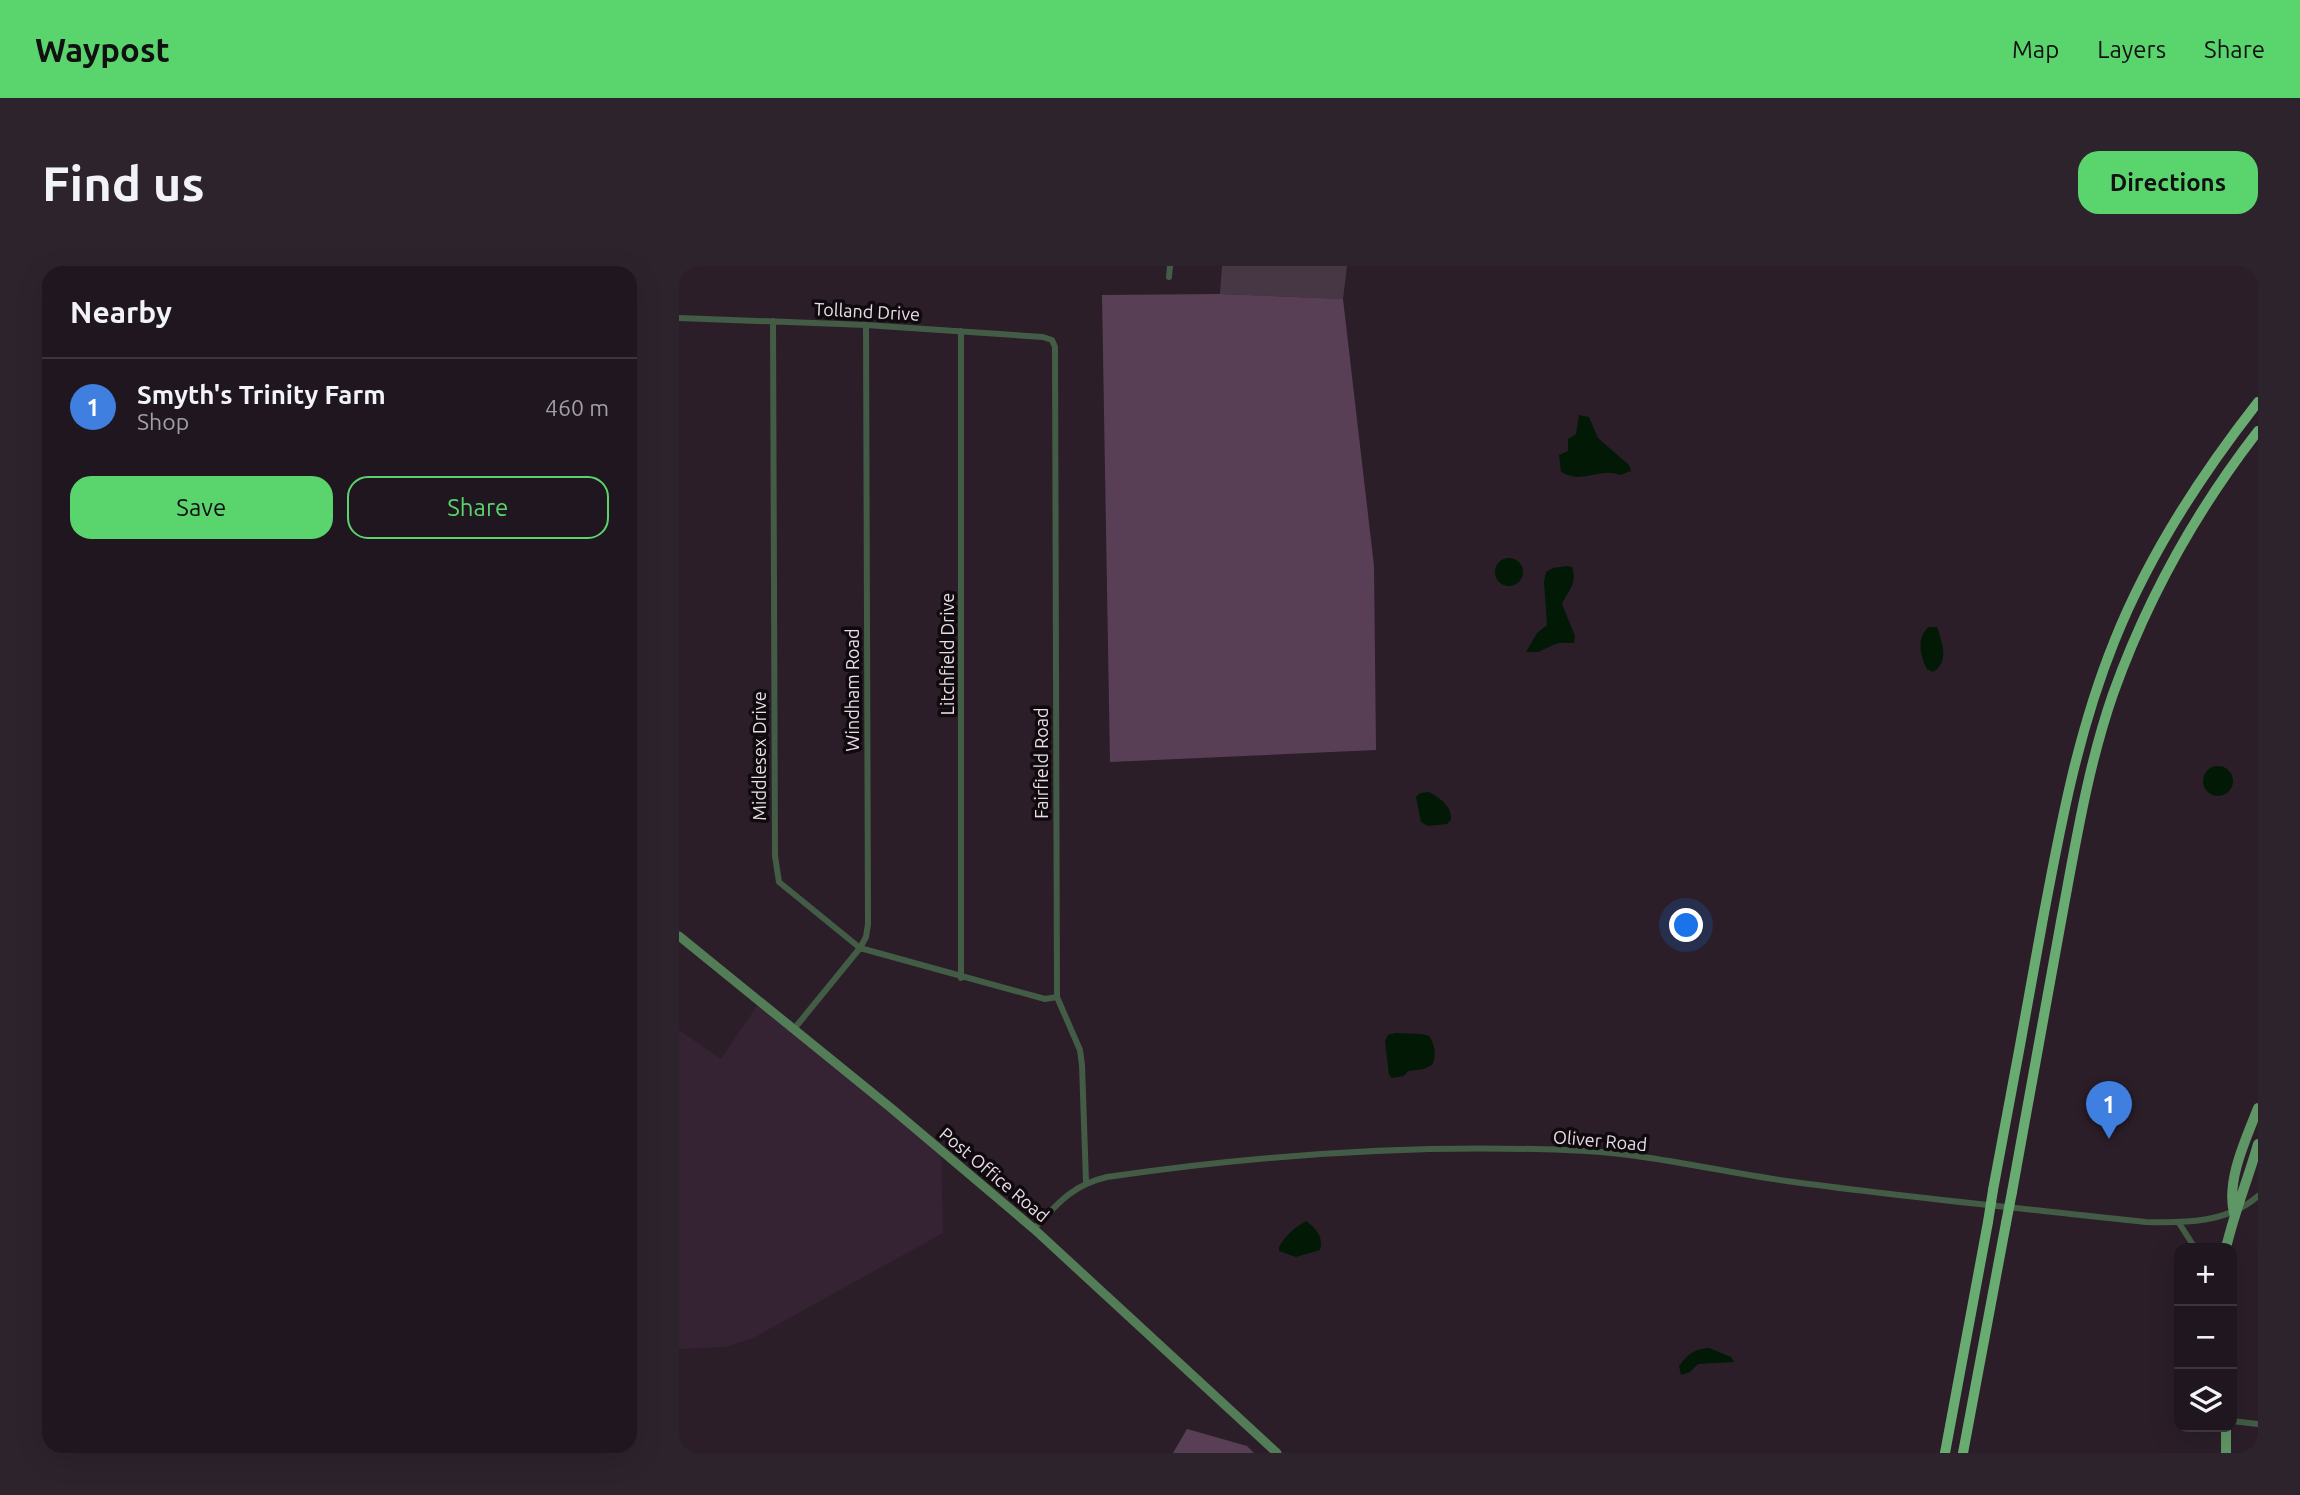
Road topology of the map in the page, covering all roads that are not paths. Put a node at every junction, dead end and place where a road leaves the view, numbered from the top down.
1 (1170, 266) edge
2 (1169, 277) dead end
3 (679, 318) edge
4 (773, 321) junction
5 (866, 325) junction
6 (961, 331) junction
7 (1052, 340) joint
8 (2258, 402) edge
9 (2258, 431) edge
10 (679, 936) edge
11 (860, 948) junction
12 (961, 978) junction
13 (1057, 997) junction
14 (794, 1029) junction
15 (2258, 1108) edge
16 (2253, 1135) edge
17 (2258, 1143) edge
18 (1086, 1182) junction
19 (2258, 1196) edge
20 (2234, 1213) junction
21 (2179, 1223) junction
22 (1034, 1229) junction
23 (2192, 1243) edge
24 (2227, 1243) edge
25 (2237, 1422) edge
26 (2258, 1424) edge
27 (2226, 1432) edge
28 (1277, 1453) edge
29 (1945, 1453) edge
30 (1963, 1453) edge
31 (2226, 1453) edge

1 - 2 street
3 - 4 street, Tolland Drive
4 - 5 street, Tolland Drive
4 - 11 street, Middlesex Drive
5 - 6 street, Tolland Drive
5 - 11 street, Windham Road
6 - 7 street, Tolland Drive
6 - 12 street, Litchfield Drive
7 - 13 street, Fairfield Road
8 - 29 highway, bridge
9 - 30 highway, bridge
10 - 14 street, Post Office Road
11 - 12 street, Middlesex Drive
11 - 14 street, Windham Road
12 - 13 street, Middlesex Drive
13 - 18 street, Fairfield Road
14 - 22 street, Post Office Road
15 - 16 main road
16 - 20 main road
17 - 20 main road
18 - 21 street, Oliver Road
18 - 22 street, Oliver Road
19 - 20 street
20 - 21 street, Oliver Road
20 - 24 main road
21 - 23 street
22 - 28 street, Post Office Road
25 - 26 street
27 - 31 main road

